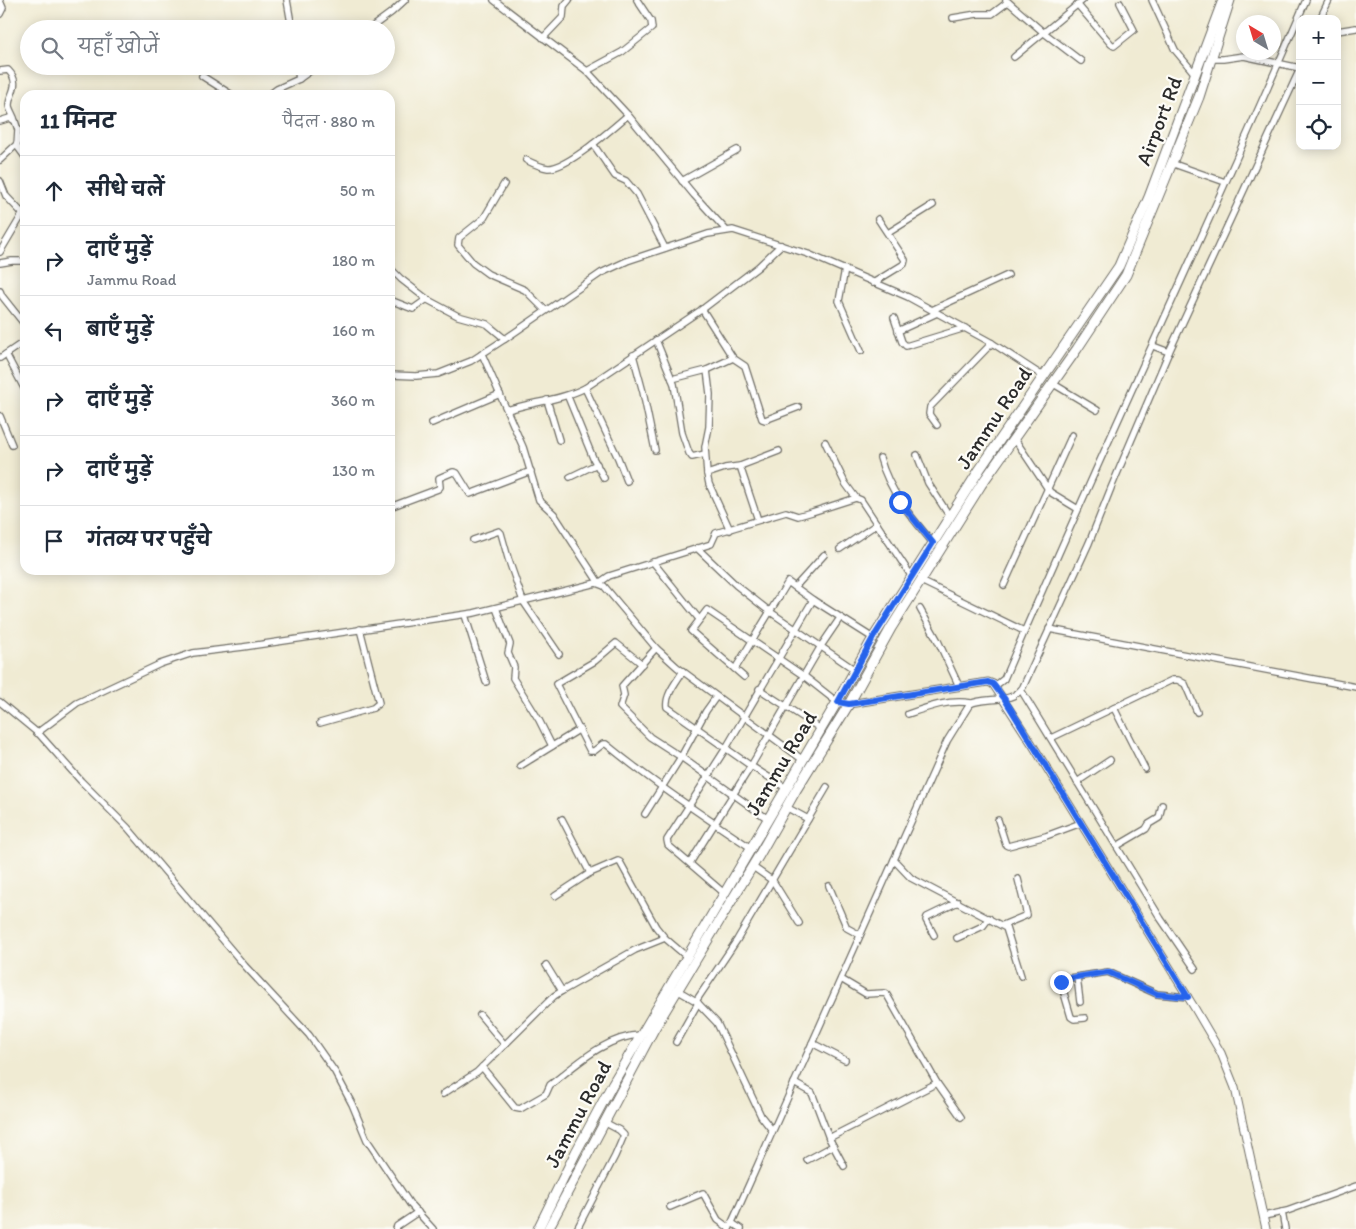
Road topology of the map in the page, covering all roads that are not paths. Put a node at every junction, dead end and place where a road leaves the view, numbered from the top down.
1 (287, 0) edge
2 (405, 0) edge
3 (494, 0) edge
4 (569, 0) edge
5 (637, 0) edge
6 (1083, 0) edge
7 (1152, 0) edge
8 (1223, 0) edge
9 (1230, 0) edge
10 (1306, 0) edge
11 (1329, 0) edge
12 (0, 1) edge
13 (1007, 1) edge
14 (1121, 1) edge
15 (1077, 4) junction
16 (0, 14) edge
17 (1322, 15) edge
18 (953, 18) dead end
19 (290, 20) edge
20 (381, 20) edge
21 (1356, 28) edge
22 (1341, 30) edge
23 (1043, 32) junction
24 (544, 38) junction
25 (1014, 56) dead end
26 (1211, 58) junction
27 (1081, 61) dead end
28 (1282, 64) junction
29 (1296, 68) edge
30 (0, 71) edge
31 (588, 71) junction
32 (1296, 72) edge
33 (1195, 74) junction
34 (298, 75) edge
35 (305, 75) edge
36 (202, 76) dead end
37 (299, 79) junction
38 (224, 90) edge
39 (275, 90) edge
40 (628, 115) junction
41 (0, 121) edge
42 (15, 121) junction
43 (17, 144) junction
44 (593, 144) junction
45 (20, 148) edge
46 (737, 150) dead end
47 (0, 160) edge
48 (526, 160) dead end
49 (1171, 163) junction
50 (0, 181) edge
51 (682, 181) junction
52 (1225, 182) junction
53 (504, 184) dead end
54 (933, 205) dead end
55 (20, 208) edge
56 (20, 219) edge
57 (878, 219) dead end
58 (726, 230) junction
59 (888, 233) junction
60 (781, 244) junction
61 (666, 248) junction
62 (0, 252) edge
63 (1125, 253) joint
64 (20, 261) edge
65 (0, 263) edge
66 (845, 270) junction
67 (395, 273) edge
68 (1008, 275) dead end
69 (873, 283) junction
70 (1, 294) edge
71 (427, 299) junction
72 (395, 302) edge
73 (545, 310) junction
74 (702, 310) junction
75 (935, 312) junction
76 (894, 318) dead end
77 (20, 319) edge
78 (965, 328) junction
79 (898, 331) junction
80 (505, 339) junction
81 (656, 340) junction
82 (992, 343) junction
83 (20, 344) edge
84 (1154, 346) junction
85 (861, 351) dead end
86 (1167, 352) junction
87 (482, 354) junction
88 (633, 355) junction
89 (3, 356) edge
90 (733, 358) junction
91 (707, 370) junction
92 (395, 375) edge
93 (1043, 376) junction
94 (672, 379) junction
95 (20, 382) edge
96 (1052, 384) junction
97 (585, 388) junction
98 (500, 394) junction
99 (568, 396) junction
100 (547, 400) junction
101 (798, 407) dead end
102 (507, 410) junction
103 (1097, 410) dead end
104 (0, 416) edge
105 (432, 423) dead end
106 (937, 425) dead end
107 (1072, 435) dead end
108 (1014, 438) junction
109 (559, 440) dead end
110 (825, 442) dead end
111 (12, 445) dead end
112 (655, 450) dead end
113 (779, 450) dead end
114 (705, 454) junction
115 (917, 455) dead end
116 (880, 458) dead end
117 (597, 464) junction
118 (740, 466) junction
119 (531, 471) junction
120 (707, 474) junction
121 (570, 477) dead end
122 (604, 478) dead end
123 (627, 482) dead end
124 (1047, 488) junction
125 (856, 498) junction
126 (395, 505) edge
127 (1078, 509) junction
128 (950, 517) junction
129 (758, 520) junction
130 (877, 524) junction
131 (730, 530) junction
132 (473, 540) dead end
133 (933, 543) junction
134 (697, 548) junction
135 (840, 549) dead end
136 (824, 555) dead end
137 (653, 562) junction
138 (912, 577) junction
139 (921, 581) junction
140 (599, 583) junction
141 (1004, 585) dead end
142 (795, 587) junction
143 (813, 600) junction
144 (523, 601) junction
145 (496, 608) junction
146 (920, 609) dead end
147 (769, 611) junction
148 (465, 615) junction
149 (840, 618) junction
150 (699, 619) junction
151 (1049, 628) junction
152 (360, 629) junction
153 (796, 629) junction
154 (1024, 631) junction
155 (873, 638) junction
156 (752, 640) junction
157 (821, 646) junction
158 (656, 648) junction
159 (558, 654) dead end
160 (778, 658) junction
161 (642, 664) junction
162 (735, 669) junction
163 (855, 670) junction
164 (683, 671) junction
165 (744, 676) dead end
166 (804, 676) junction
167 (486, 682) dead end
168 (959, 686) junction
169 (1356, 687) edge
170 (759, 689) junction
171 (1001, 692) junction
172 (1019, 692) junction
173 (716, 697) junction
174 (0, 702) edge
175 (838, 702) junction
176 (972, 703) junction
177 (849, 704) junction
178 (787, 706) junction
179 (1114, 708) junction
180 (1197, 712) dead end
181 (908, 714) dead end
182 (743, 717) junction
183 (320, 723) dead end
184 (580, 728) junction
185 (698, 728) junction
186 (821, 729) junction
187 (37, 733) junction
188 (769, 735) junction
189 (1050, 738) junction
190 (552, 746) junction
191 (726, 748) junction
192 (681, 757) junction
193 (803, 760) junction
194 (1110, 760) dead end
195 (520, 766) dead end
196 (751, 766) junction
197 (1145, 769) dead end
198 (708, 776) junction
199 (1077, 782) junction
200 (663, 787) junction
201 (786, 788) junction
202 (827, 788) dead end
203 (733, 794) junction
204 (1162, 804) dead end
205 (689, 806) junction
206 (786, 807) junction
207 (645, 814) dead end
208 (806, 818) junction
209 (562, 819) dead end
210 (768, 819) junction
211 (998, 820) dead end
212 (1081, 823) junction
213 (716, 824) junction
214 (1116, 846) junction
215 (751, 848) junction
216 (894, 860) junction
217 (690, 863) junction
218 (752, 867) junction
219 (590, 873) junction
220 (768, 877) junction
221 (1018, 879) dead end
222 (829, 886) dead end
223 (724, 893) junction
224 (555, 896) dead end
225 (958, 902) junction
226 (989, 918) junction
227 (798, 923) dead end
228 (1003, 925) junction
229 (860, 935) junction
230 (934, 935) dead end
231 (665, 938) junction
232 (957, 938) dead end
233 (687, 957) junction
234 (546, 965) dead end
235 (1194, 969) dead end
236 (1021, 976) dead end
237 (1077, 976) junction
238 (840, 979) junction
239 (678, 990) junction
240 (562, 991) junction
241 (1188, 997) junction
242 (695, 1000) junction
243 (1080, 1002) dead end
244 (480, 1015) dead end
245 (1085, 1018) dead end
246 (642, 1035) junction
247 (676, 1042) dead end
248 (812, 1043) junction
249 (505, 1045) junction
250 (845, 1060) dead end
251 (482, 1067) junction
252 (794, 1083) junction
253 (937, 1083) junction
254 (443, 1094) dead end
255 (961, 1117) dead end
256 (604, 1122) junction
257 (772, 1130) junction
258 (829, 1138) junction
259 (833, 1146) junction
260 (807, 1160) dead end
261 (844, 1166) dead end
262 (1356, 1186) edge
263 (670, 1207) dead end
264 (418, 1212) junction
265 (1280, 1213) junction
266 (1266, 1216) junction
267 (730, 1227) edge
268 (396, 1229) edge
269 (433, 1229) edge
270 (538, 1229) edge
271 (548, 1229) edge
272 (577, 1229) edge
273 (741, 1229) edge
274 (1266, 1229) edge
275 (1285, 1229) edge

1 - 19 street
2 - 20 street
3 - 24 street
4 - 24 street
5 - 31 street
6 - 15 street
7 - 33 street
8 - 33 main road, Airport Rd
9 - 26 main road
10 - 28 street
11 - 17 street
12 - 16 street
13 - 18 street
13 - 23 street
14 - 15 street
15 - 23 street
21 - 22 street
23 - 25 street
23 - 27 street
24 - 31 street
26 - 28 street
26 - 49 main road
28 - 29 street
28 - 52 street
30 - 42 street
31 - 40 street
32 - 86 street
33 - 63 main road, Airport Rd
34 - 37 street
35 - 37 street
36 - 38 street
37 - 39 street
40 - 44 street
40 - 51 street
41 - 42 street
42 - 43 street
43 - 45 street
43 - 47 street
44 - 48 street
44 - 61 street
46 - 51 street
49 - 52 street
49 - 96 main road
50 - 55 street
51 - 58 street
52 - 84 street
53 - 73 street
54 - 59 street
56 - 62 street
57 - 59 street
58 - 60 street
58 - 61 street
59 - 69 street
60 - 66 street
60 - 74 street
61 - 73 street
63 - 93 main road, Jammu Road
64 - 65 street
66 - 69 street
66 - 85 street
67 - 71 street
68 - 75 street
69 - 75 street
70 - 77 street
71 - 72 street
71 - 80 street
73 - 80 street
74 - 81 street
74 - 90 street
75 - 78 street
75 - 79 street
76 - 79 street
78 - 79 street
78 - 82 street
80 - 87 street
81 - 88 street
81 - 94 street
82 - 93 street
82 - 106 street
83 - 89 street
84 - 86 street
84 - 127 street
86 - 151 street
87 - 92 street
87 - 98 street
88 - 97 street
88 - 112 street
89 - 95 street
90 - 91 street
90 - 101 street
91 - 94 street
91 - 114 street
93 - 128 main road, Jammu Road
94 - 114 street
96 - 103 street
96 - 108 main road
97 - 99 street
97 - 123 street
98 - 102 street
98 - 105 street
99 - 100 street
99 - 117 street
100 - 102 street
100 - 109 street
102 - 119 street
104 - 111 street
107 - 124 street
108 - 124 street
108 - 139 main road
110 - 125 street
113 - 118 street
114 - 120 street
115 - 128 street
116 - 133 street
117 - 121 street
117 - 122 street
118 - 120 street
118 - 129 street
119 - 126 street
119 - 140 street
120 - 131 street
124 - 127 street
124 - 141 street
125 - 129 street
125 - 130 street
127 - 154 street
128 - 133 main road, Jammu Road
129 - 131 street
130 - 135 street
130 - 138 street
131 - 134 street
132 - 144 street
133 - 138 main road, Jammu Road
134 - 137 street
134 - 147 street
136 - 142 street
137 - 140 street
137 - 150 street
138 - 155 main road, Jammu Road
139 - 154 street
139 - 177 main road
140 - 144 street
140 - 158 street
142 - 143 street
142 - 147 street
143 - 149 street
143 - 153 street
144 - 145 street
144 - 159 street
145 - 148 street
145 - 190 street
146 - 168 street
147 - 153 street
147 - 156 street
148 - 152 street
148 - 167 street
149 - 155 street
149 - 157 street
150 - 156 street
150 - 162 street
151 - 169 street
151 - 172 street
152 - 183 street
152 - 187 street
153 - 157 street
153 - 160 street
154 - 171 street
155 - 163 main road, Jammu Road
156 - 160 street
156 - 162 street
157 - 163 street
157 - 166 street
158 - 161 street
158 - 164 street
160 - 166 street
160 - 170 street
161 - 184 street
161 - 192 street
162 - 165 street
163 - 175 main road, Jammu Road
164 - 173 street
164 - 185 street
166 - 175 street
166 - 178 street
168 - 171 street
168 - 177 street
170 - 178 street
170 - 182 street
171 - 172 street
171 - 176 street
171 - 212 street
172 - 189 street
173 - 182 street
173 - 185 street
174 - 187 street
175 - 177 street
175 - 186 main road, Jammu Road
176 - 181 street
176 - 216 street
177 - 206 main road
178 - 186 street
178 - 188 street
179 - 180 street
179 - 189 street
179 - 197 street
182 - 188 street
182 - 191 street
184 - 190 street
184 - 200 street
185 - 191 street
185 - 192 street
186 - 193 main road, Jammu Road
187 - 264 street
188 - 193 street
188 - 196 street
189 - 199 street
190 - 195 street
191 - 196 street
191 - 198 street
192 - 198 street
192 - 200 street
193 - 201 main road, Jammu Road
194 - 199 street
196 - 201 street
196 - 203 street
198 - 203 street
198 - 205 street
199 - 214 street
200 - 205 street
200 - 207 street
201 - 210 main road, Jammu Road
202 - 208 street
203 - 210 street
203 - 213 street
204 - 214 street
205 - 213 street
205 - 217 street
206 - 208 street
206 - 218 main road
208 - 220 street
209 - 219 street
210 - 215 main road, Jammu Road
211 - 212 street
212 - 241 street
213 - 215 street
213 - 217 street
214 - 235 street
215 - 223 main road, Jammu Road
216 - 225 street
216 - 229 street
217 - 223 street
218 - 220 street
218 - 239 main road
219 - 224 street
219 - 231 street
220 - 227 street
220 - 242 street
221 - 228 street
222 - 229 street
223 - 233 main road, Jammu Road
225 - 226 street
225 - 230 street
226 - 228 street
226 - 232 street
228 - 236 street
229 - 238 street
231 - 233 street
231 - 240 street
233 - 246 main road, Jammu Road
234 - 240 street
237 - 241 street
237 - 243 street
237 - 245 street
238 - 248 street
238 - 253 street
239 - 242 street
239 - 256 main road
240 - 249 street
241 - 266 street
242 - 247 street
242 - 257 street
244 - 249 street
246 - 251 street
246 - 270 main road, Jammu Road
248 - 250 street
248 - 252 street
249 - 251 street
251 - 254 street
252 - 257 street
252 - 258 street
253 - 255 street
253 - 258 street
256 - 271 main road
256 - 272 street
257 - 267 street
258 - 259 street
259 - 260 street
259 - 261 street
262 - 265 street
263 - 267 street
264 - 268 street
264 - 269 street
265 - 266 street
265 - 275 street
266 - 274 street
267 - 273 street

